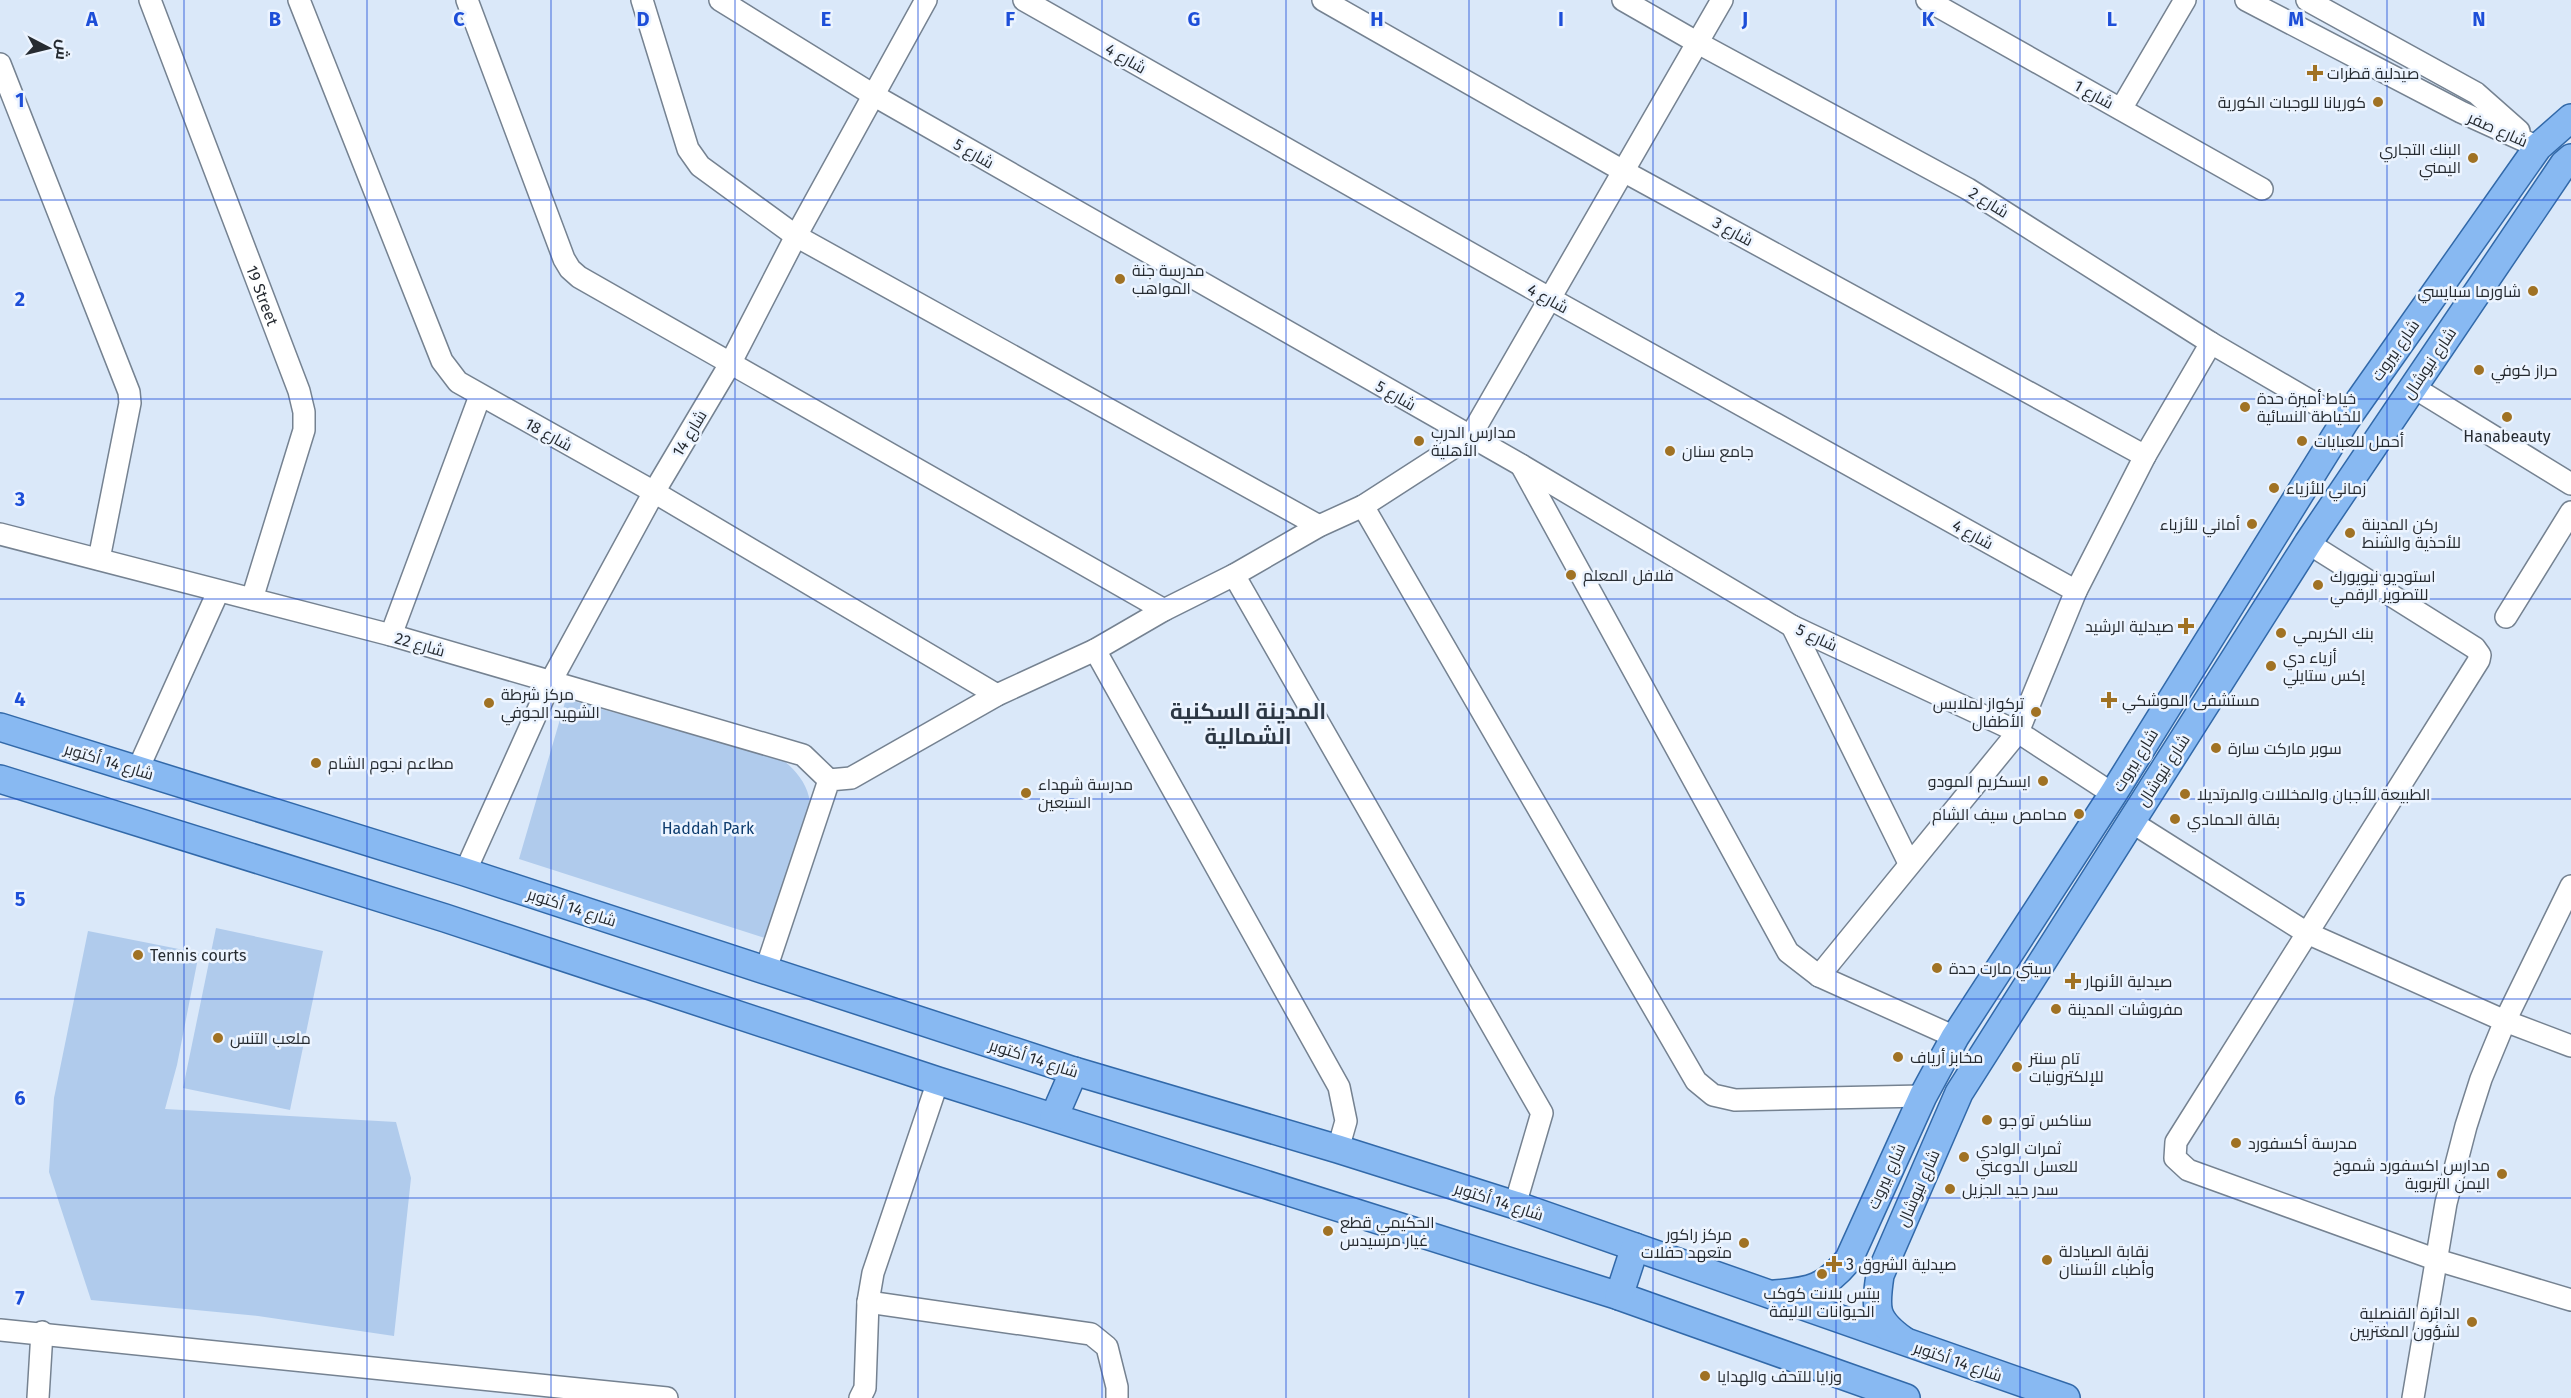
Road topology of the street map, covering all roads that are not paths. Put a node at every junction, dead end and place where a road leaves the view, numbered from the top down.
1 (150, 0) edge
2 (299, 0) edge
3 (467, 0) edge
4 (642, 0) edge
5 (720, 0) edge
6 (926, 0) edge
7 (1024, 0) edge
8 (1323, 0) edge
9 (1623, 0) edge
10 (1722, 0) edge
11 (1927, 0) edge
12 (2185, 0) edge
13 (2246, 0) edge
14 (2307, 0) edge
15 (1698, 43) junction
16 (0, 64) edge
17 (875, 96) junction
18 (2121, 109) junction
19 (2571, 118) edge
20 (2538, 147) junction
21 (2569, 163) edge
22 (1625, 172) junction
23 (2262, 189) dead end
24 (796, 236) junction
25 (1549, 298) junction
26 (2211, 343) junction
27 (730, 364) junction
28 (2413, 387) junction
29 (480, 396) junction
30 (2345, 421) junction
31 (1470, 437) junction
32 (2145, 456) junction
33 (1521, 465) junction
34 (2571, 484) edge
35 (654, 492) junction
36 (1363, 506) junction
37 (2571, 512) edge
38 (1319, 526) junction
39 (0, 534) edge
40 (2564, 538) edge
41 (2308, 543) junction
42 (99, 559) junction
43 (1234, 575) junction
44 (2076, 591) junction
45 (218, 592) junction
46 (252, 599) junction
47 (1164, 610) junction
48 (2506, 616) dead end
49 (1792, 626) junction
50 (391, 635) junction
51 (1095, 650) junction
52 (551, 681) junction
53 (997, 695) junction
54 (0, 727) edge
55 (2018, 732) junction
56 (138, 769) junction
57 (0, 779) edge
58 (830, 780) junction
59 (2113, 794) junction
60 (2130, 821) junction
61 (1909, 863) junction
62 (465, 872) junction
63 (2571, 886) edge
64 (2307, 933) junction
65 (766, 969) junction
66 (1819, 976) junction
67 (2505, 1021) junction
68 (1955, 1037) junction
69 (2571, 1046) edge
70 (1074, 1071) junction
71 (938, 1081) junction
72 (1923, 1096) junction
73 (1054, 1117) junction
74 (1338, 1149) junction
75 (1515, 1206) junction
76 (1635, 1247) junction
77 (2437, 1260) junction
78 (1768, 1294) junction
79 (1619, 1296) junction
80 (2571, 1300) edge
81 (868, 1302) junction
82 (0, 1330) edge
83 (42, 1332) junction
84 (1909, 1344) junction
85 (1863, 1391) edge
86 (38, 1398) edge
87 (667, 1398) edge
88 (860, 1398) edge
89 (1117, 1398) edge
90 (1906, 1398) edge
91 (2066, 1398) edge
92 (2413, 1398) edge

1 - 46 street, 19 Street
2 - 29 street, شارع 18
3 - 27 street
4 - 24 street
5 - 17 street, شارع 5
6 - 17 street, شارع 14
7 - 25 street, شارع 4
8 - 22 street, شارع 3
9 - 15 street, شارع 2
10 - 15 street
11 - 18 street, شارع 1
12 - 18 street
13 - 20 street, شارع صفر
14 - 20 street, شارع صفر
15 - 22 street
15 - 26 street, شارع 2
16 - 42 street
17 - 24 street, شارع 14
17 - 31 street, شارع 5
18 - 23 street, شارع 1
19 - 20 main road, شارع بيروت
20 - 21 main road
20 - 30 main road, شارع بيروت
21 - 28 main road, شارع نيوشال
22 - 25 street
22 - 32 street, شارع 3
24 - 27 street, شارع 14
24 - 38 street
25 - 31 street
25 - 44 street, شارع 4
26 - 30 street, شارع 2
26 - 32 street
27 - 35 street, شارع 14
27 - 47 street
28 - 34 street
28 - 41 main road, شارع نيوشال
29 - 35 street, شارع 18
29 - 50 street
30 - 59 main road, شارع بيروت
31 - 33 street, شارع 5
31 - 36 street
32 - 44 street
33 - 49 street, شارع 5
33 - 66 street
35 - 52 street, شارع 14
35 - 53 street, شارع 18
36 - 38 street
36 - 72 street
37 - 40 street
38 - 43 street
39 - 42 street, شارع 22
40 - 48 street
41 - 60 main road, شارع نيوشال
41 - 64 street
42 - 45 street, شارع 22
43 - 47 street
43 - 75 street
44 - 55 street
45 - 46 street, شارع 22
45 - 56 street
46 - 50 street, شارع 22
47 - 51 street
49 - 55 street, شارع 5
49 - 61 street
50 - 52 street, شارع 22
51 - 53 street
51 - 74 street
52 - 58 street, شارع 22
52 - 62 street, شارع 14
53 - 58 street
54 - 56 main road, شارع 14 أكتوبر
55 - 59 street, شارع 5
55 - 61 street
56 - 62 main road, شارع 14 أكتوبر
57 - 71 main road
58 - 65 street
59 - 68 main road, شارع بيروت
60 - 64 street
60 - 84 main road, شارع نيوشال
61 - 66 street
62 - 65 main road, شارع 14 أكتوبر
63 - 67 street
64 - 67 street
64 - 77 street
65 - 70 main road, شارع 14 أكتوبر
66 - 68 street
67 - 69 street
67 - 77 street
68 - 72 main road, شارع بيروت
70 - 73 main road
70 - 74 main road, شارع 14 أكتوبر
71 - 73 main road
71 - 81 street
72 - 78 main road, شارع بيروت
73 - 79 main road
74 - 75 main road, شارع 14 أكتوبر
75 - 76 main road, شارع 14 أكتوبر
76 - 78 main road, شارع 14 أكتوبر
76 - 79 main road
77 - 80 street
77 - 92 street
78 - 84 main road, شارع 14 أكتوبر
79 - 85 main road
81 - 88 street
81 - 89 street
82 - 83 street
83 - 86 street
83 - 87 street
84 - 91 main road, شارع 14 أكتوبر
85 - 90 main road

